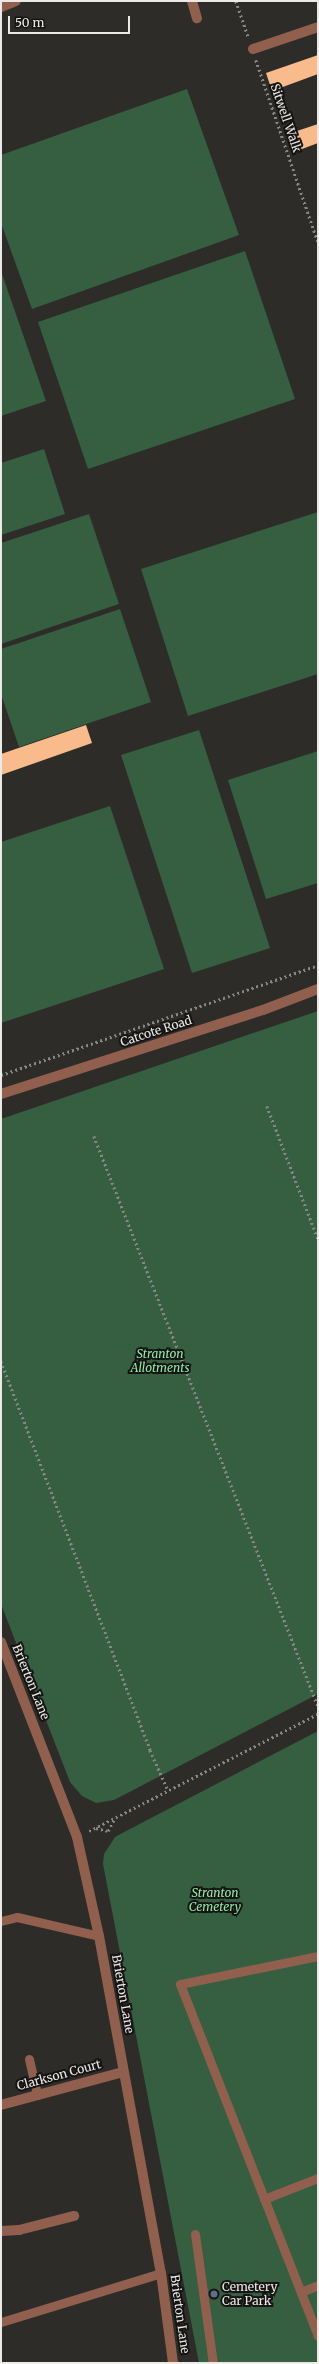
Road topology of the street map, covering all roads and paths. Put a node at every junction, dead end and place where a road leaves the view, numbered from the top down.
1 (16, 1) edge
2 (192, 1) edge
3 (236, 1) edge
4 (1, 7) edge
5 (197, 18) dead end
6 (318, 26) edge
7 (253, 49) junction
8 (318, 242) edge
9 (318, 965) edge
10 (318, 989) edge
11 (1, 1075) edge
12 (1, 1094) edge
13 (267, 1106) dead end
14 (94, 1136) dead end
15 (318, 1239) edge
16 (1, 1360) edge
17 (2, 1647) edge
18 (318, 1706) edge
19 (318, 1714) edge
20 (168, 1790) junction
21 (115, 1818) junction
22 (96, 1827) junction
23 (77, 1837) junction
24 (1, 1921) edge
25 (99, 1936) junction
26 (318, 1956) edge
27 (29, 2059) dead end
28 (123, 2072) junction
29 (37, 2094) junction
30 (1, 2105) edge
31 (318, 2178) edge
32 (264, 2199) junction
33 (74, 2216) dead end
34 (1, 2231) edge
35 (195, 2234) dead end
36 (161, 2273) junction
37 (318, 2285) edge
38 (301, 2292) junction
39 (1, 2322) edge
40 (318, 2336) edge
41 (173, 2363) edge
42 (213, 2363) edge

1 - 4 street
2 - 5 street
3 - 7 path, Sitwell Walk
6 - 7 street
7 - 8 path, Sitwell Walk
9 - 11 path
10 - 12 street, Catcote Road
13 - 15 path
14 - 18 path
16 - 20 path
17 - 23 street, Brierton Lane
19 - 20 path
20 - 21 path
21 - 22 path
21 - 22 path
22 - 23 path
23 - 25 street, Brierton Lane
24 - 25 lane
25 - 28 street, Brierton Lane
26 - 32 lane
27 - 29 lane
28 - 29 street, Clarkson Court
28 - 36 street, Brierton Lane
29 - 30 street, Clarkson Court
31 - 32 lane
32 - 38 lane
33 - 34 street
35 - 42 lane
36 - 39 lane
36 - 41 street, Brierton Lane
37 - 38 lane
38 - 40 lane

